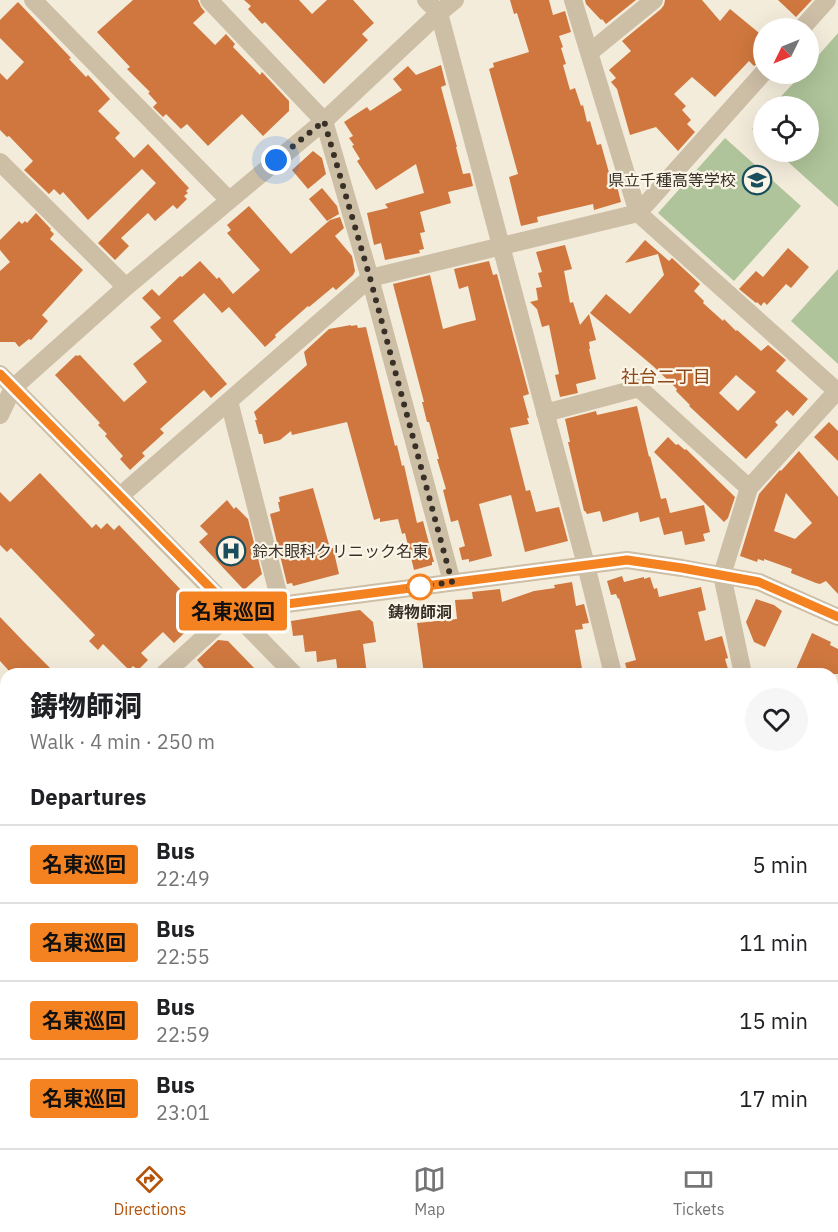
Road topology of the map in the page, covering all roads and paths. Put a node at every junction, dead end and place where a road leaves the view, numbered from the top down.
1 (33, 0) edge
2 (209, 0) edge
3 (455, 0) edge
4 (573, 0) edge
5 (654, 0) edge
6 (827, 0) edge
7 (433, 7) edge
8 (811, 18) edge
9 (589, 53) junction
10 (753, 84) edge
11 (324, 121) junction
12 (0, 162) edge
13 (229, 200) junction
14 (638, 213) junction
15 (501, 246) junction
16 (370, 278) junction
17 (126, 287) junction
18 (0, 374) edge
19 (14, 388) junction
20 (837, 391) edge
21 (229, 401) junction
22 (545, 412) junction
23 (0, 415) edge
24 (749, 488) junction
25 (120, 496) junction
26 (586, 565) junction
27 (722, 575) junction
28 (452, 582) junction
29 (281, 605) junction
30 (233, 611) junction
31 (838, 617) edge
32 (171, 668) edge
33 (288, 668) edge
34 (612, 668) edge
35 (742, 668) edge

1 - 13 street
2 - 11 street
3 - 7 street
4 - 9 street
5 - 9 street
6 - 8 street
7 - 11 street
7 - 15 street
9 - 14 street
10 - 14 street
11 - 13 street
11 - 16 street
12 - 17 street
13 - 17 street
14 - 15 street
14 - 20 street
15 - 16 street
15 - 22 street
16 - 21 street
16 - 28 street
17 - 19 street
18 - 19 street
19 - 23 street
19 - 25 street
20 - 24 street
21 - 25 street
21 - 29 street
22 - 24 street
22 - 26 street
24 - 27 street
25 - 30 street
26 - 27 street
26 - 28 street
26 - 34 street
27 - 31 street
27 - 35 street
28 - 29 street
29 - 30 street
30 - 32 street
30 - 33 street

